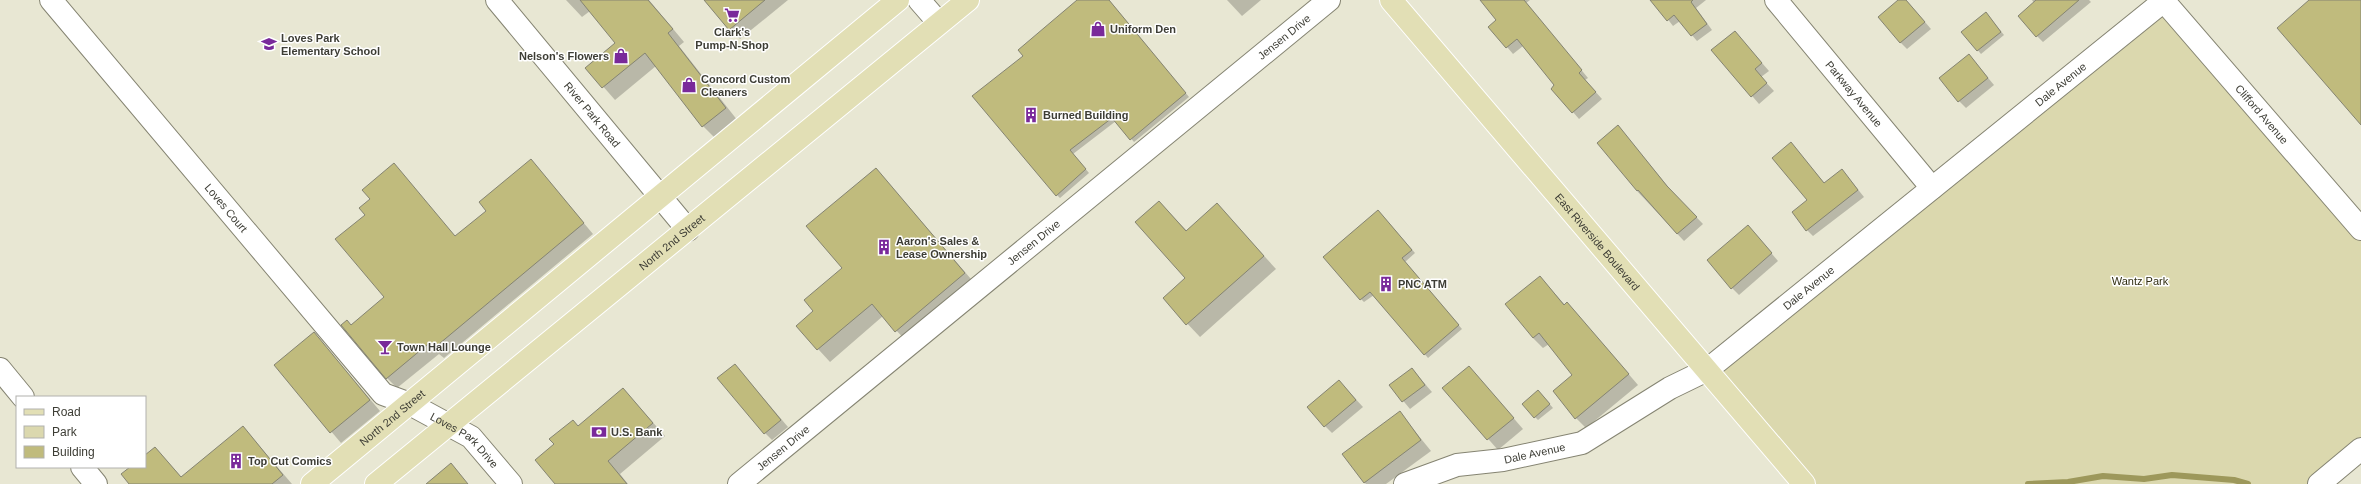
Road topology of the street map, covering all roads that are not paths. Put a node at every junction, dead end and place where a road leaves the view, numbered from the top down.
1 (52, 0) edge
2 (497, 0) edge
3 (898, 0) edge
4 (919, 0) edge
5 (968, 0) edge
6 (1328, 0) edge
7 (1391, 0) edge
8 (1776, 0) edge
9 (2164, 0) edge
10 (939, 23) junction
11 (1932, 188) junction
12 (661, 197) junction
13 (2361, 229) edge
14 (688, 230) junction
15 (0, 369) edge
16 (1708, 370) junction
17 (22, 396) edge
18 (410, 404) junction
19 (447, 424) junction
20 (2361, 449) edge
21 (83, 468) edge
22 (1799, 477) edge
23 (96, 484) edge
24 (312, 484) edge
25 (376, 484) edge
26 (511, 484) edge
27 (739, 484) edge
28 (1405, 484) edge
29 (2319, 484) edge

1 - 18 street, Loves Court
2 - 12 street, River Park Road
3 - 12 main road, North 2nd Street
4 - 10 street
5 - 10 main road, North 2nd Street
6 - 27 street, Jensen Drive
7 - 16 main road, East Riverside Boulevard
8 - 11 street, Parkway Avenue
9 - 11 street, Dale Avenue
9 - 13 street, Clifford Avenue
10 - 14 main road, North 2nd Street
11 - 16 street, Dale Avenue
12 - 14 street, River Park Road
12 - 18 main road, North 2nd Street
14 - 19 main road, North 2nd Street
15 - 17 street
16 - 22 main road, East Riverside Boulevard
16 - 28 street, Dale Avenue
18 - 19 street, Loves Park Drive
18 - 24 main road, North 2nd Street
19 - 25 main road, North 2nd Street
19 - 26 street, Loves Park Drive
20 - 29 street
21 - 23 street

